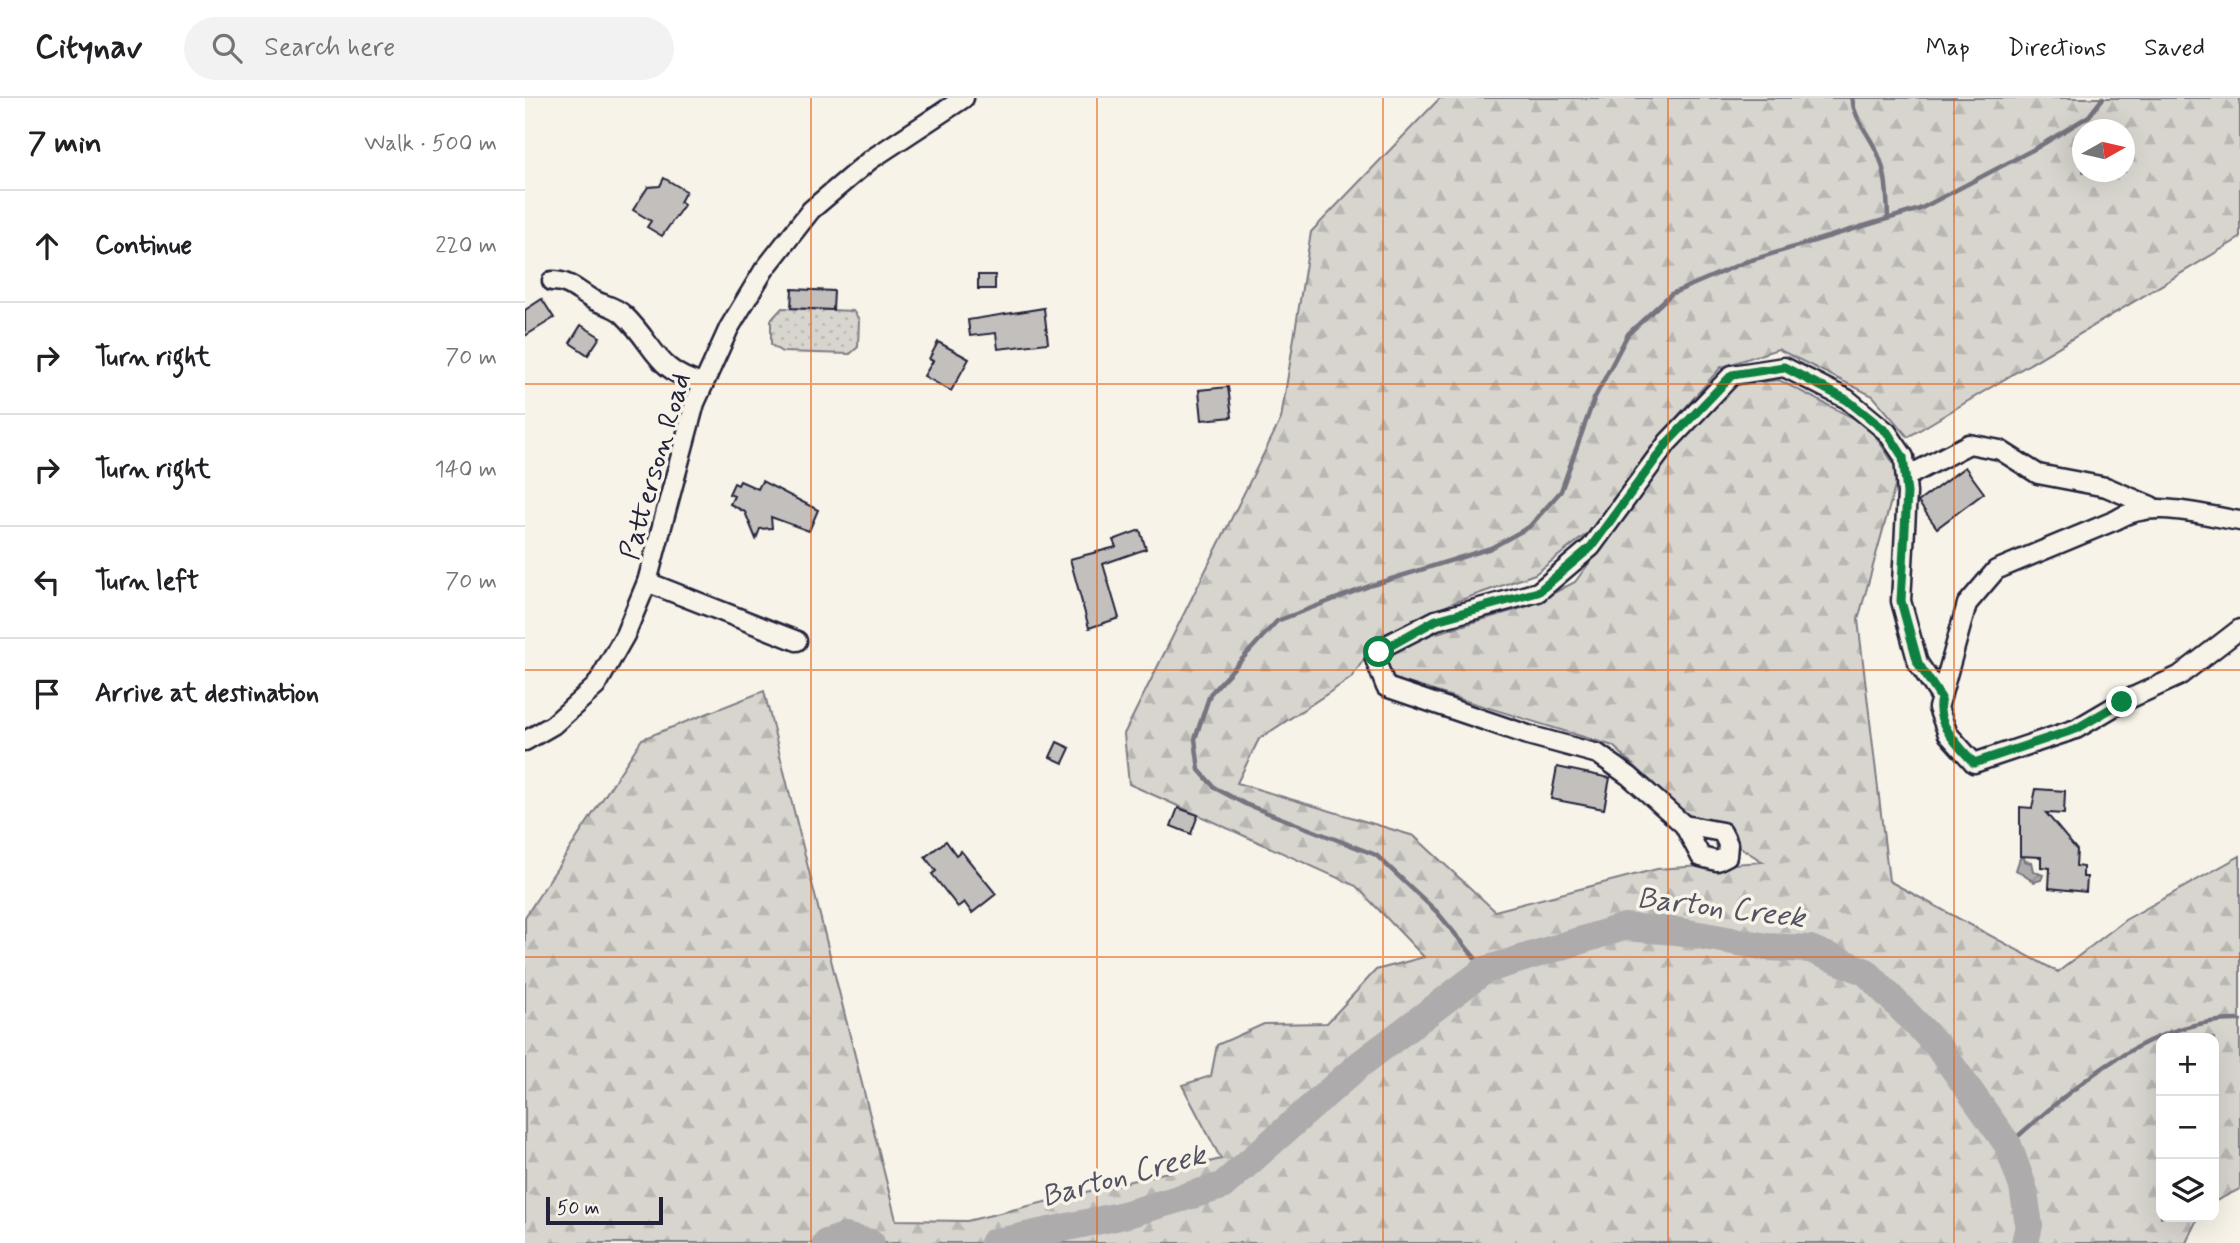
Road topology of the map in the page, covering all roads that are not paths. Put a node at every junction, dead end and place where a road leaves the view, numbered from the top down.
1 (964, 98) edge
2 (552, 281) dead end
3 (703, 384) junction
4 (1906, 477) junction
5 (2158, 509) junction
6 (2240, 522) edge
7 (647, 582) junction
8 (2240, 629) edge
9 (797, 641) dead end
10 (1941, 698) junction
11 (525, 741) edge
12 (1684, 825) dead end

1 - 3 street, Patterson Road
2 - 3 street
3 - 7 street, Patterson Road
4 - 5 street
4 - 10 street
4 - 12 street
5 - 6 street
5 - 10 street
7 - 9 street
7 - 11 street, Patterson Road
8 - 10 street

